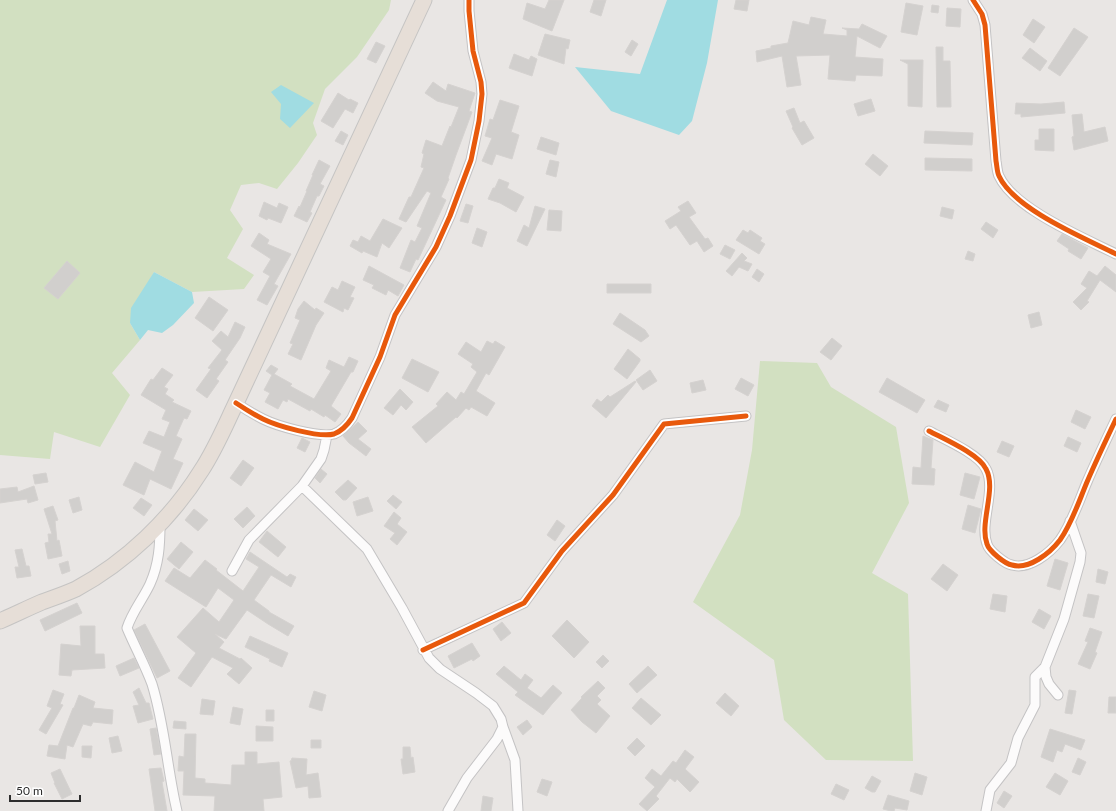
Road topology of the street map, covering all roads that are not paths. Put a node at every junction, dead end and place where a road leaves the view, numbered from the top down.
1 (424, 0) edge
2 (469, 0) edge
3 (973, 0) edge
4 (1116, 254) edge
5 (236, 403) junction
6 (746, 416) dead end
7 (1116, 419) edge
8 (929, 431) dead end
9 (327, 435) junction
10 (302, 486) junction
11 (1070, 521) junction
12 (160, 524) junction
13 (232, 571) dead end
14 (0, 621) edge
15 (424, 650) junction
16 (1045, 667) junction
17 (1058, 695) dead end
18 (503, 727) junction
19 (177, 811) edge
20 (448, 811) edge
21 (518, 811) edge
22 (986, 811) edge

1 - 5 highway
2 - 9 street
3 - 4 street
5 - 9 street
5 - 12 highway
6 - 15 street
7 - 11 street
8 - 11 street
9 - 10 street
10 - 13 street
10 - 15 street
11 - 16 street
12 - 14 highway
12 - 19 street
15 - 18 street
16 - 17 street
16 - 22 street
18 - 20 street
18 - 21 street

